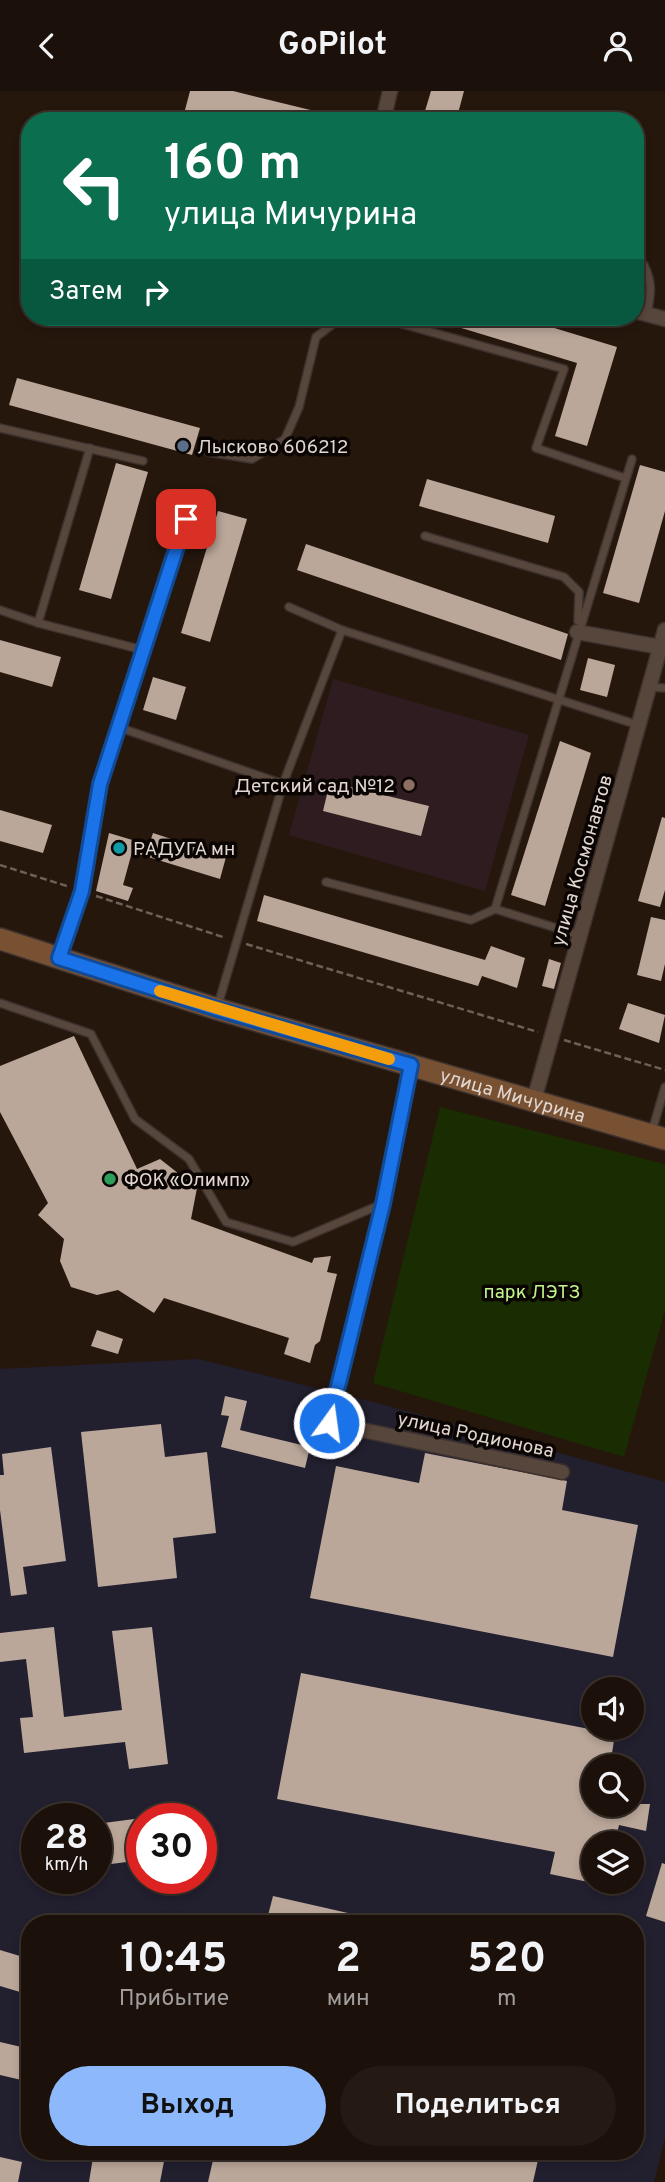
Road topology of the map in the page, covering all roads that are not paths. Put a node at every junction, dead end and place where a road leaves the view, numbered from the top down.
1 (390, 91) edge
2 (385, 112) edge
3 (644, 265) edge
4 (644, 305) edge
5 (644, 313) edge
6 (665, 319) edge
7 (330, 326) edge
8 (409, 326) edge
9 (0, 428) edge
10 (90, 448) junction
11 (208, 452) dead end
12 (632, 459) dead end
13 (143, 461) dead end
14 (625, 478) junction
15 (186, 519) dead end
16 (425, 536) dead end
17 (289, 607) dead end
18 (0, 610) edge
19 (38, 623) junction
20 (342, 630) junction
21 (665, 630) edge
22 (578, 632) junction
23 (660, 647) junction
24 (143, 650) junction
25 (649, 687) junction
26 (665, 688) edge
27 (558, 702) junction
28 (639, 725) junction
29 (118, 727) junction
30 (283, 784) junction
31 (326, 882) dead end
32 (495, 909) junction
33 (580, 935) junction
34 (0, 939) edge
35 (59, 958) junction
36 (0, 1003) edge
37 (217, 1009) junction
38 (411, 1065) junction
39 (665, 1087) edge
40 (534, 1100) junction
41 (658, 1137) edge
42 (383, 1204) junction
43 (562, 1472) dead end

1 - 2 street
3 - 4 lane
5 - 6 street
7 - 11 lane
8 - 14 lane
9 - 10 lane
10 - 13 lane
10 - 19 lane
12 - 14 lane
14 - 22 lane
15 - 24 street
16 - 22 lane
17 - 20 lane
18 - 19 lane
19 - 24 lane
20 - 27 lane
20 - 30 lane
21 - 23 street, улица Космонавтов
22 - 23 street
22 - 27 lane
23 - 25 street, улица Космонавтов
24 - 29 street
25 - 26 lane
25 - 28 street, улица Космонавтов
27 - 28 lane
27 - 32 lane
28 - 33 street, улица Космонавтов
29 - 30 lane
29 - 35 street
30 - 37 lane
31 - 32 lane
32 - 33 lane
33 - 40 street, улица Космонавтов
34 - 35 main road, улица Мичурина
35 - 37 main road, улица Мичурина
36 - 42 lane
37 - 38 main road, улица Мичурина
38 - 40 main road, улица Мичурина
38 - 42 street, улица Родионова
39 - 41 lane
40 - 41 main road, улица Мичурина
42 - 43 street, улица Родионова

